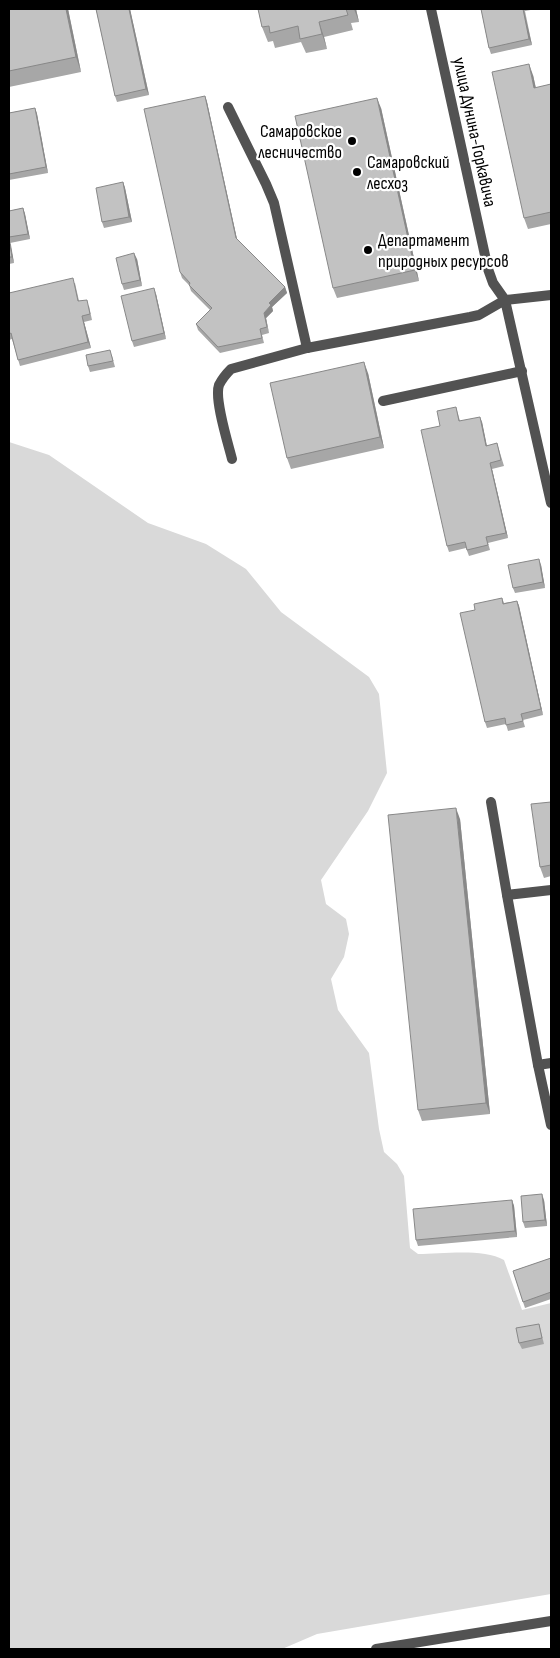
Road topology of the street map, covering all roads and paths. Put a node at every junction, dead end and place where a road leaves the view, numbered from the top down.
1 (431, 9) edge
2 (228, 107) dead end
3 (551, 295) edge
4 (505, 300) junction
5 (307, 348) junction
6 (522, 371) junction
7 (383, 401) dead end
8 (232, 459) dead end
9 (551, 503) edge
10 (491, 802) dead end
11 (551, 890) edge
12 (507, 896) junction
13 (551, 1063) edge
14 (538, 1065) junction
15 (551, 1125) edge
16 (551, 1622) edge
17 (376, 1649) edge

1 - 4 street, улица Дунина-Горкавича
2 - 5 street
3 - 4 street
4 - 5 street
4 - 6 street, улица Дунина-Горкавича
5 - 8 street
6 - 7 street
6 - 9 street, улица Дунина-Горкавича
10 - 12 street
11 - 12 street
12 - 14 street
13 - 14 street
14 - 15 street
16 - 17 street

